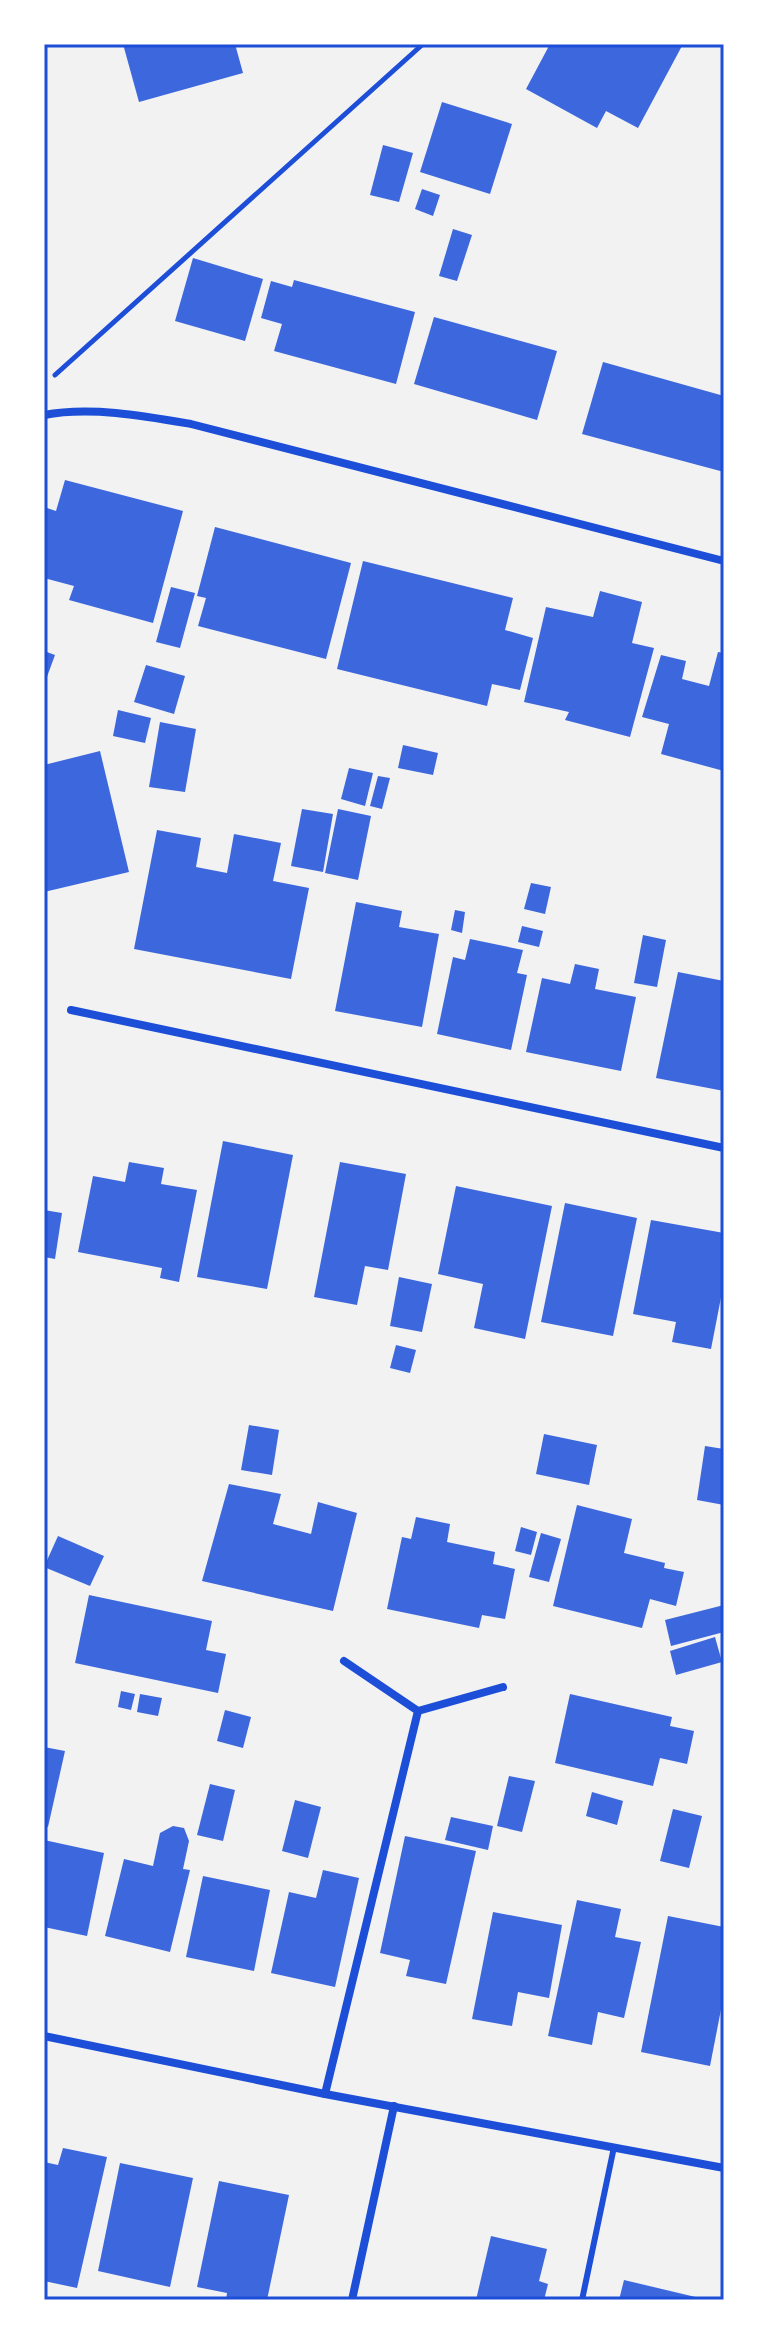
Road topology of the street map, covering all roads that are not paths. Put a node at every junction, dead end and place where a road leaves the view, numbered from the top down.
1 (44, 415) edge
2 (724, 561) edge
3 (71, 1010) dead end
4 (724, 1148) edge
5 (344, 1661) dead end
6 (503, 1687) dead end
7 (418, 1711) junction
8 (44, 2036) edge
9 (325, 2094) junction
10 (394, 2106) junction
11 (614, 2147) junction
12 (724, 2168) edge
13 (352, 2300) edge
14 (582, 2300) edge

1 - 2 street
3 - 4 street
5 - 7 street
6 - 7 street
7 - 9 street
8 - 9 street
9 - 10 street
10 - 11 street
10 - 13 street
11 - 12 street
11 - 14 lane

